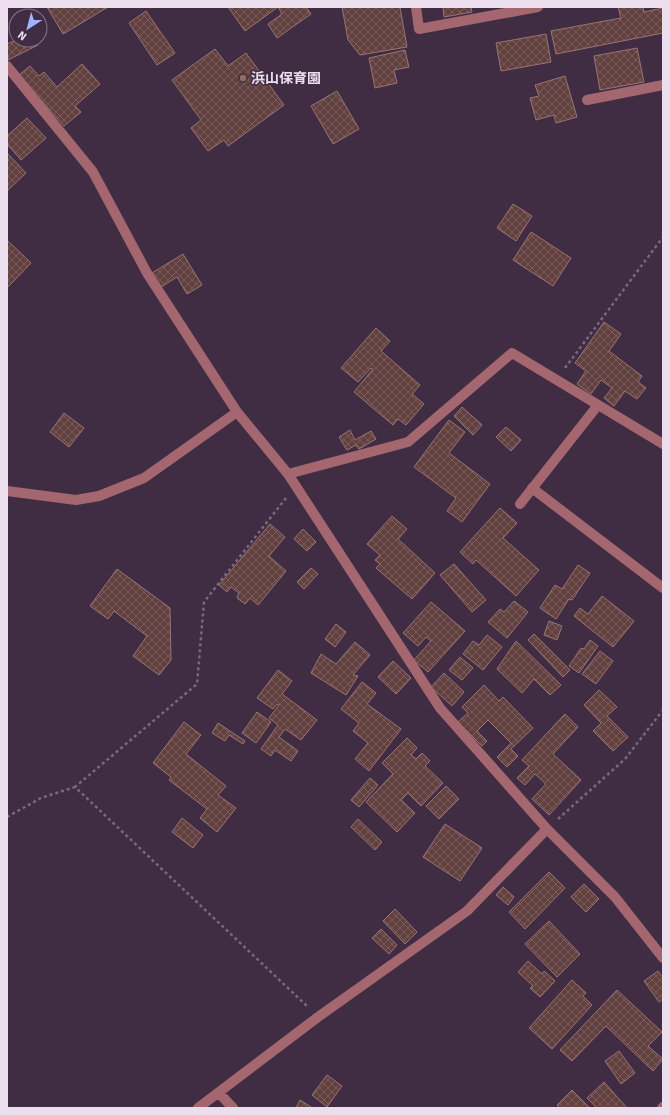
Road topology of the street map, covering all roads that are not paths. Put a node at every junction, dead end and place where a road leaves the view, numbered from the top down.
1 (416, 7) edge
2 (538, 7) edge
3 (7, 66) edge
4 (663, 85) edge
5 (587, 100) dead end
6 (598, 405) junction
7 (237, 412) junction
8 (663, 444) edge
9 (288, 474) junction
10 (532, 488) junction
11 (7, 491) edge
12 (520, 504) dead end
13 (663, 588) edge
14 (547, 829) junction
15 (663, 958) edge
16 (219, 1093) junction
17 (198, 1108) edge
18 (233, 1108) edge

1 - 2 street
3 - 7 street
4 - 5 street
6 - 8 street
6 - 9 street
6 - 10 street
7 - 9 street
7 - 11 street
9 - 14 street
10 - 12 street
10 - 13 street
14 - 15 street
14 - 16 street
16 - 17 street
16 - 18 street

